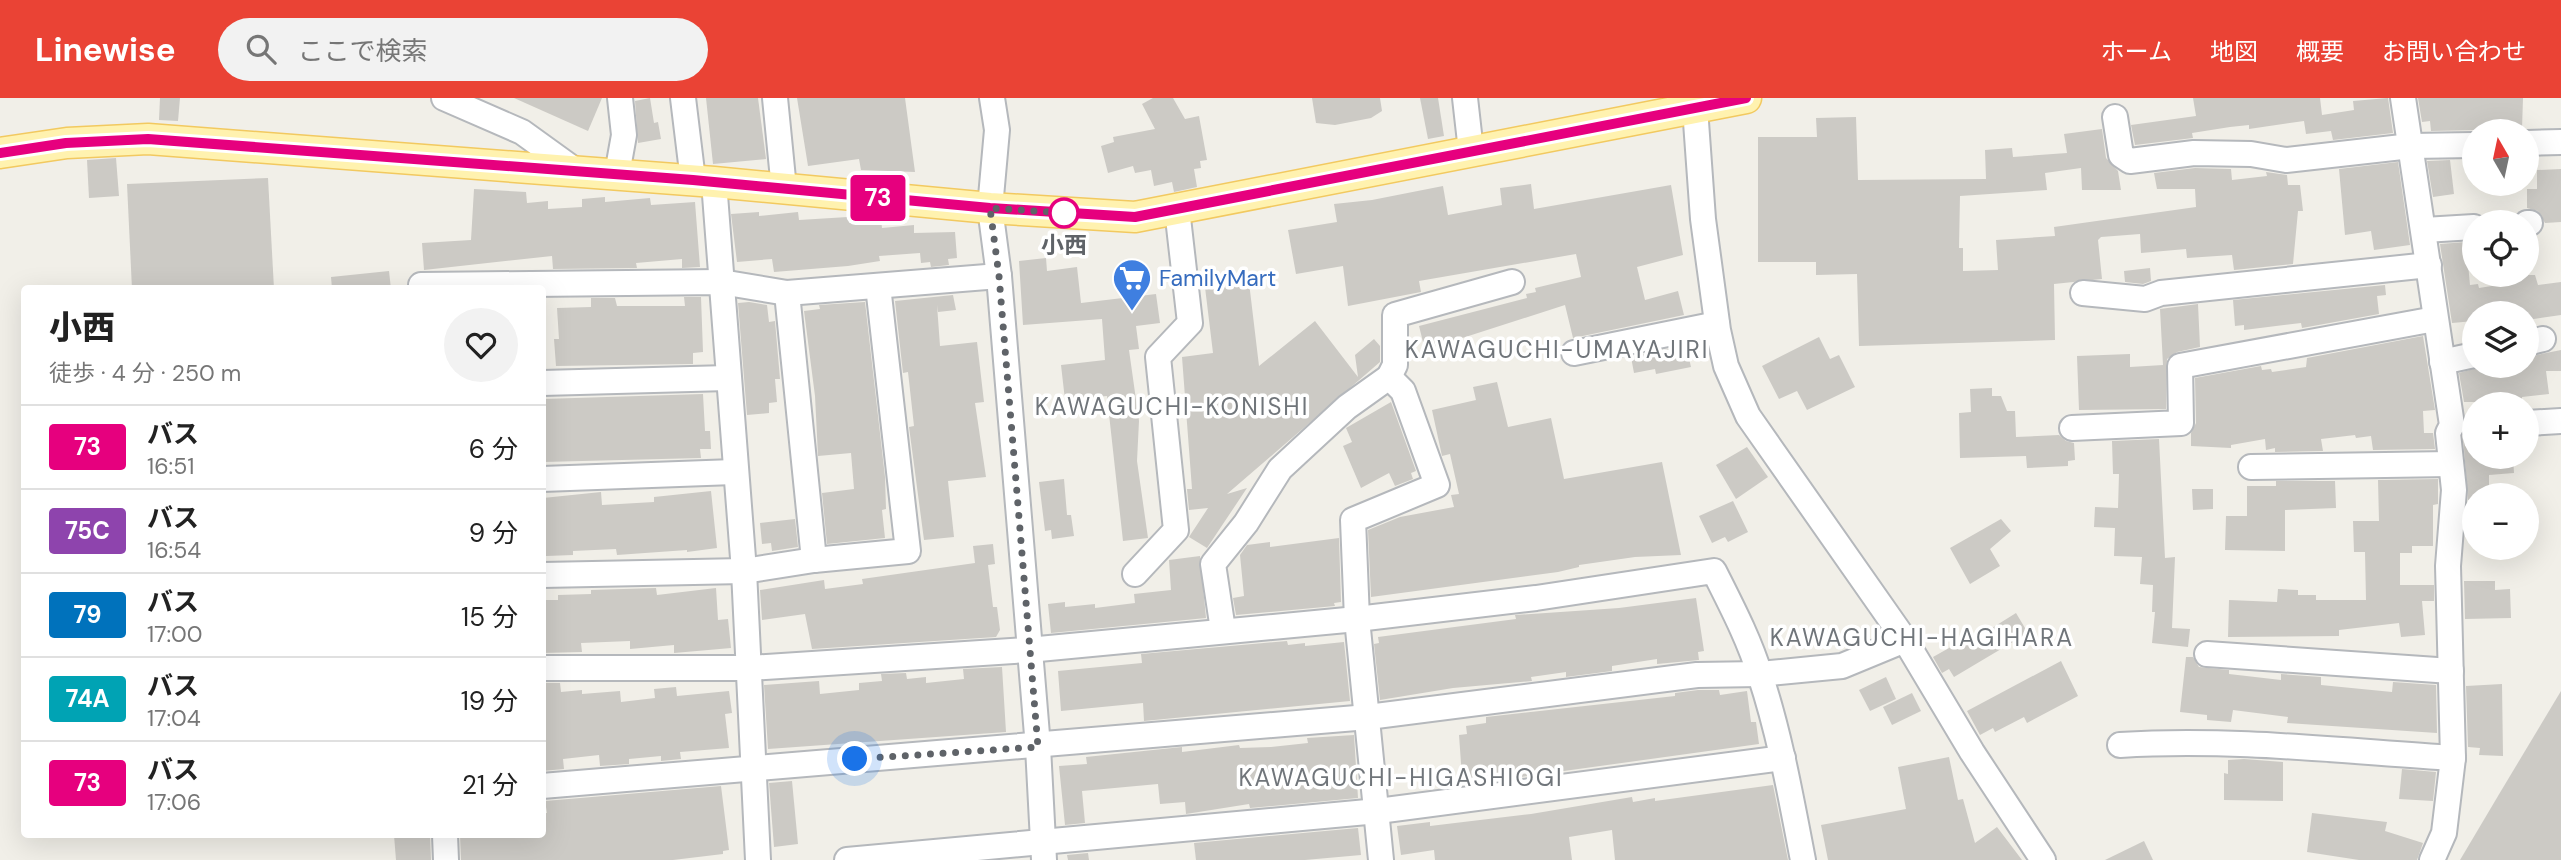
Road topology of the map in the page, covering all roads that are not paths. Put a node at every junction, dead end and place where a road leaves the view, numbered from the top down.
1 (620, 98) edge
2 (683, 98) edge
3 (775, 98) edge
4 (992, 98) edge
5 (1465, 98) edge
6 (1746, 98) edge
7 (2403, 98) edge
8 (460, 101) edge
9 (1695, 108) junction
10 (2115, 117) dead end
11 (2561, 142) edge
12 (2539, 143) edge
13 (2462, 145) edge
14 (2411, 146) junction
15 (1471, 151) junction
16 (0, 153) edge
17 (576, 171) junction
18 (617, 174) junction
19 (703, 181) junction
20 (784, 189) junction
21 (990, 208) junction
22 (1177, 209) junction
23 (2462, 228) edge
24 (2424, 230) junction
25 (2428, 265) junction
26 (999, 276) junction
27 (721, 282) junction
28 (1512, 282) dead end
29 (421, 285) edge
30 (878, 286) junction
31 (787, 293) junction
32 (2082, 293) dead end
33 (2435, 319) junction
34 (1717, 324) junction
35 (1574, 353) dead end
36 (2462, 358) edge
37 (2442, 362) junction
38 (1389, 377) junction
39 (728, 379) junction
40 (546, 383) edge
41 (2561, 421) edge
42 (2462, 422) edge
43 (2539, 422) edge
44 (2462, 426) edge
45 (2072, 428) dead end
46 (2451, 464) junction
47 (2251, 467) dead end
48 (734, 472) junction
49 (546, 479) edge
50 (814, 560) junction
51 (744, 571) junction
52 (1135, 574) dead end
53 (546, 575) edge
54 (1357, 619) junction
55 (1223, 630) junction
56 (1905, 640) junction
57 (1028, 650) junction
58 (2207, 654) dead end
59 (546, 668) edge
60 (750, 668) junction
61 (2451, 671) junction
62 (1760, 674) junction
63 (1368, 718) junction
64 (2120, 745) dead end
65 (1038, 747) junction
66 (1783, 758) junction
67 (2453, 758) junction
68 (752, 767) junction
69 (546, 786) edge
70 (1378, 811) junction
71 (445, 838) edge
72 (1043, 851) edge
73 (446, 860) edge
74 (758, 860) edge
75 (847, 860) edge
76 (1381, 860) edge
77 (1803, 860) edge
78 (2043, 860) edge
79 (2432, 860) edge

1 - 18 street
2 - 19 street
3 - 20 street
4 - 21 street
5 - 15 street
6 - 9 main road
7 - 14 street
8 - 17 street
9 - 15 main road
9 - 34 street
10 - 14 street
11 - 12 street
13 - 14 street
14 - 24 street
15 - 22 main road
16 - 17 main road
17 - 18 main road
18 - 19 main road
19 - 20 main road
19 - 27 street
20 - 21 main road
21 - 22 main road
21 - 26 street
22 - 52 street
23 - 24 street
24 - 25 street
25 - 32 street
25 - 33 street
26 - 30 street
26 - 57 street
27 - 29 street
27 - 31 street
27 - 39 street
28 - 38 street
30 - 31 street
30 - 50 street
31 - 50 street
33 - 37 street
33 - 45 street
34 - 35 street
34 - 56 street
36 - 37 street
37 - 42 street
38 - 54 street
38 - 55 street
39 - 40 street
39 - 48 street
41 - 43 street
44 - 46 street
46 - 47 street
46 - 61 street
48 - 49 street
48 - 51 street
50 - 51 street
51 - 53 street
51 - 60 street
54 - 55 street
54 - 62 street
54 - 63 street
55 - 57 street
56 - 62 street
56 - 78 street
57 - 60 street
57 - 65 street
58 - 61 street
59 - 60 street
60 - 68 street
61 - 67 street
62 - 63 street
62 - 66 street
63 - 65 street
63 - 70 street
64 - 67 street
65 - 68 street
65 - 72 street
66 - 70 street
66 - 77 street
67 - 79 street
68 - 69 street
68 - 74 street
70 - 72 street
70 - 76 street
71 - 73 street
72 - 75 street

